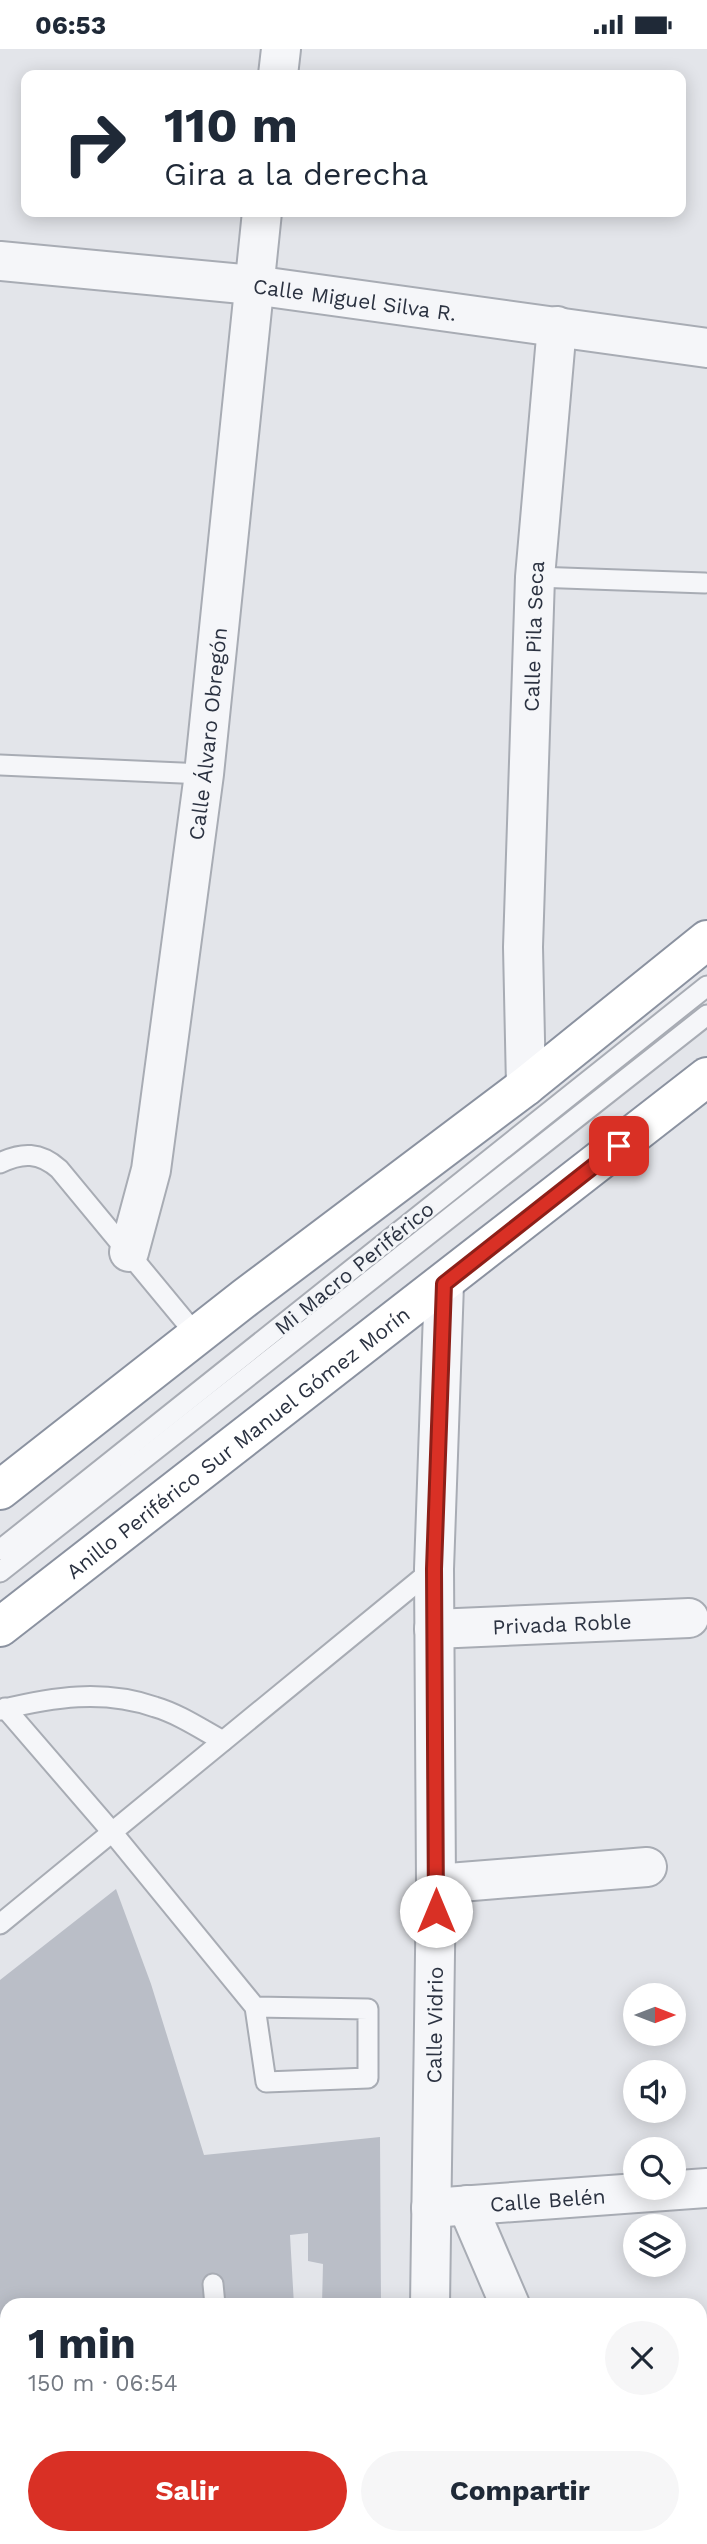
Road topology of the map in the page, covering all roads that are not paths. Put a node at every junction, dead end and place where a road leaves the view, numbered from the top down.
1 (281, 49) edge
2 (279, 70) edge
3 (261, 217) edge
4 (0, 261) edge
5 (253, 285) junction
6 (556, 325) junction
7 (707, 348) edge
8 (534, 577) junction
9 (705, 583) edge
10 (0, 765) edge
11 (204, 773) junction
12 (707, 940) edge
13 (707, 986) edge
14 (707, 1015) edge
15 (707, 1077) edge
16 (526, 1086) junction
17 (0, 1163) edge
18 (128, 1252) junction
19 (444, 1284) junction
20 (198, 1337) junction
21 (0, 1490) edge
22 (0, 1550) edge
23 (434, 1569) junction
24 (0, 1571) edge
25 (690, 1618) dead end
26 (0, 1627) edge
27 (434, 1629) junction
28 (3, 1709) edge
29 (223, 1741) junction
30 (112, 1832) junction
31 (647, 1867) dead end
32 (436, 1884) junction
33 (0, 1924) edge
34 (255, 2007) junction
35 (707, 2188) edge
36 (449, 2207) junction
37 (213, 2284) dead end
38 (214, 2298) edge
39 (431, 2298) edge
40 (506, 2298) edge

1 - 2 street
3 - 5 street, Calle Álvaro Obregón
4 - 5 street, Calle Miguel Silva R.
5 - 6 street, Calle Miguel Silva R.
5 - 11 street, Calle Álvaro Obregón
6 - 7 street, Calle Miguel Silva R.
6 - 8 street, Calle Pila Seca
8 - 9 lane
8 - 16 street, Calle Pila Seca
10 - 11 lane
11 - 18 street, Calle Álvaro Obregón
12 - 16 highway
13 - 22 lane, Mi Macro Periférico
14 - 24 lane, Mi Macro Periférico
15 - 19 highway, Anillo Periférico Sur Manuel Gómez Morín
16 - 20 highway
17 - 18 lane
18 - 20 lane
19 - 23 street, Calle Vidrio
19 - 26 highway, Anillo Periférico Sur Manuel Gómez Morín
20 - 21 highway
23 - 27 street, Calle Vidrio
23 - 29 lane
25 - 27 street, Privada Roble
27 - 32 street, Calle Vidrio
28 - 29 lane
28 - 30 lane
29 - 30 lane
30 - 33 lane
30 - 34 lane
31 - 32 street
32 - 36 street, Calle Vidrio
34 - 34 lane
35 - 36 street, Calle Belén
36 - 39 street, Calle Vidrio
36 - 40 street
37 - 38 lane

